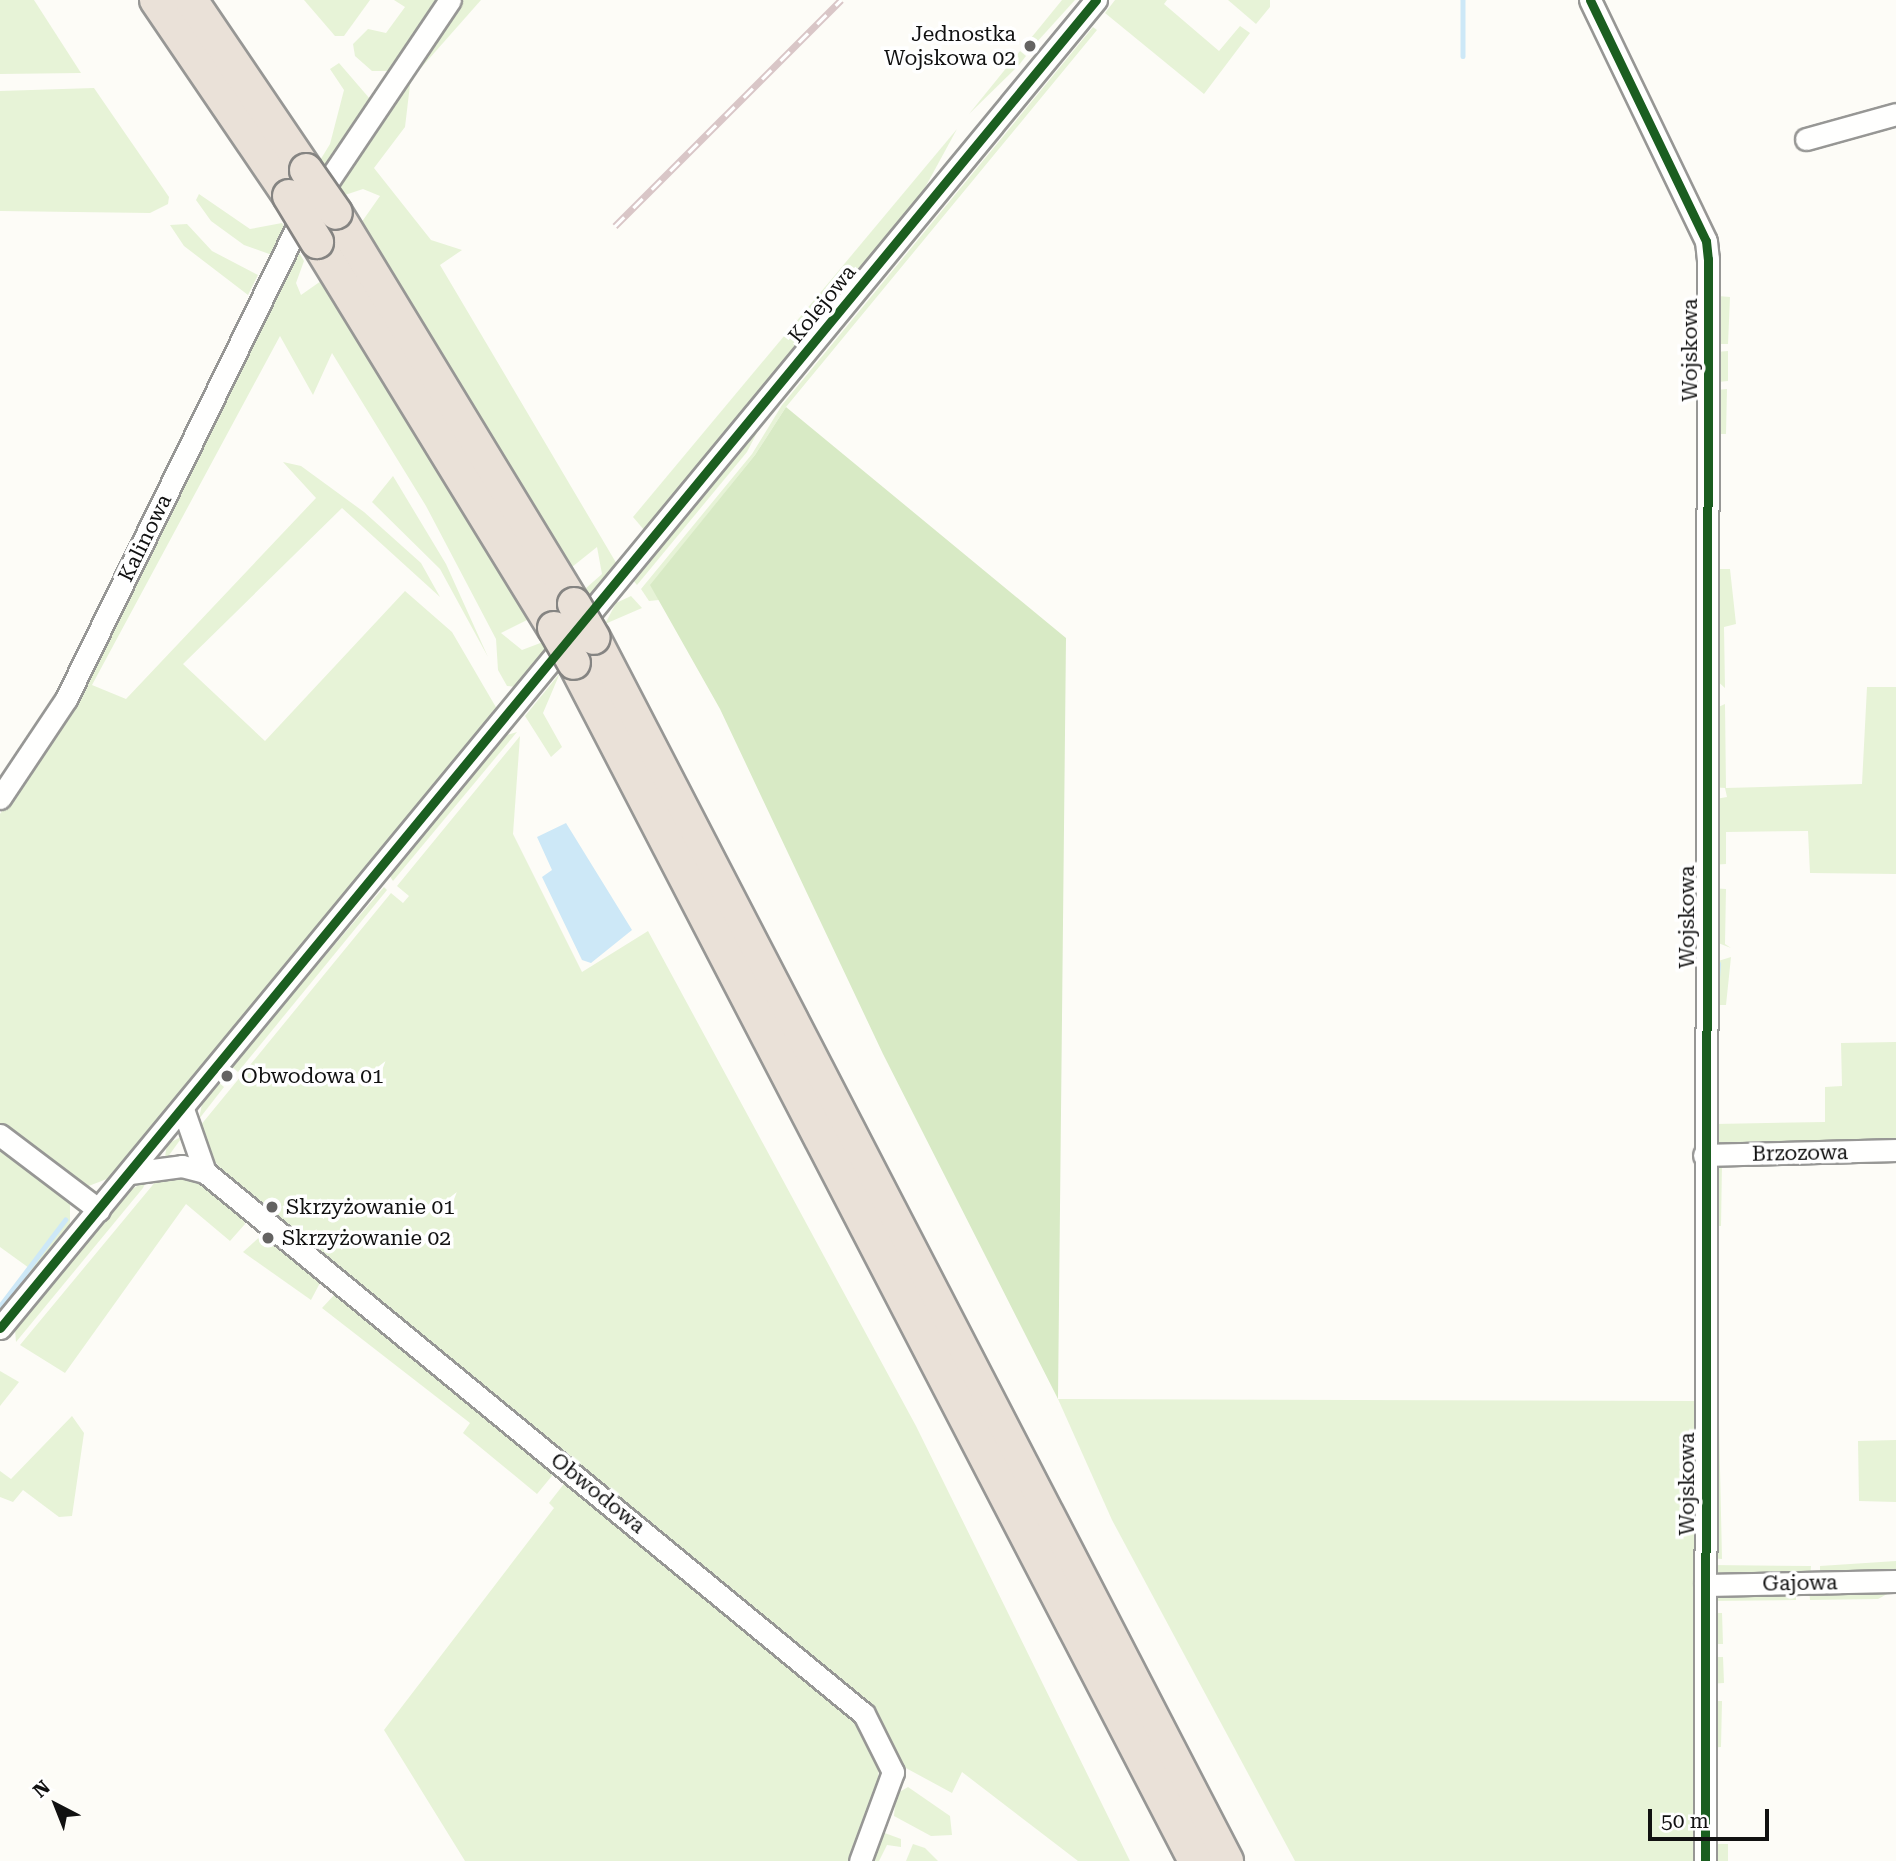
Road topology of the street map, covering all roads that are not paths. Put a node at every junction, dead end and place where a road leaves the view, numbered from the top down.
1 (156, 0) edge
2 (191, 0) edge
3 (450, 0) edge
4 (1096, 0) edge
5 (1590, 0) edge
6 (1896, 114) edge
7 (1806, 139) dead end
8 (575, 625) junction
9 (0, 798) edge
10 (183, 1109) junction
11 (0, 1135) edge
12 (1896, 1150) edge
13 (1704, 1155) junction
14 (205, 1172) junction
15 (130, 1173) junction
16 (99, 1210) junction
17 (0, 1328) edge
18 (1896, 1581) edge
19 (1705, 1586) junction
20 (860, 1861) edge
21 (1195, 1861) edge
22 (1227, 1861) edge
23 (1705, 1861) edge

1 - 8 highway, bridge
2 - 8 highway, bridge
3 - 9 street, Kalinowa
4 - 8 street, Kolejowa
5 - 13 street, Wojskowa
6 - 7 street
8 - 10 street, Kolejowa
8 - 21 highway, bridge
8 - 22 highway
10 - 14 street
10 - 15 street, Kolejowa
11 - 16 street
12 - 13 street, Brzozowa
13 - 19 street, Wojskowa
14 - 15 street
14 - 20 street, Obwodowa
15 - 16 street, Kolejowa
16 - 17 street
18 - 19 street, Gajowa
19 - 23 street, Wojskowa

